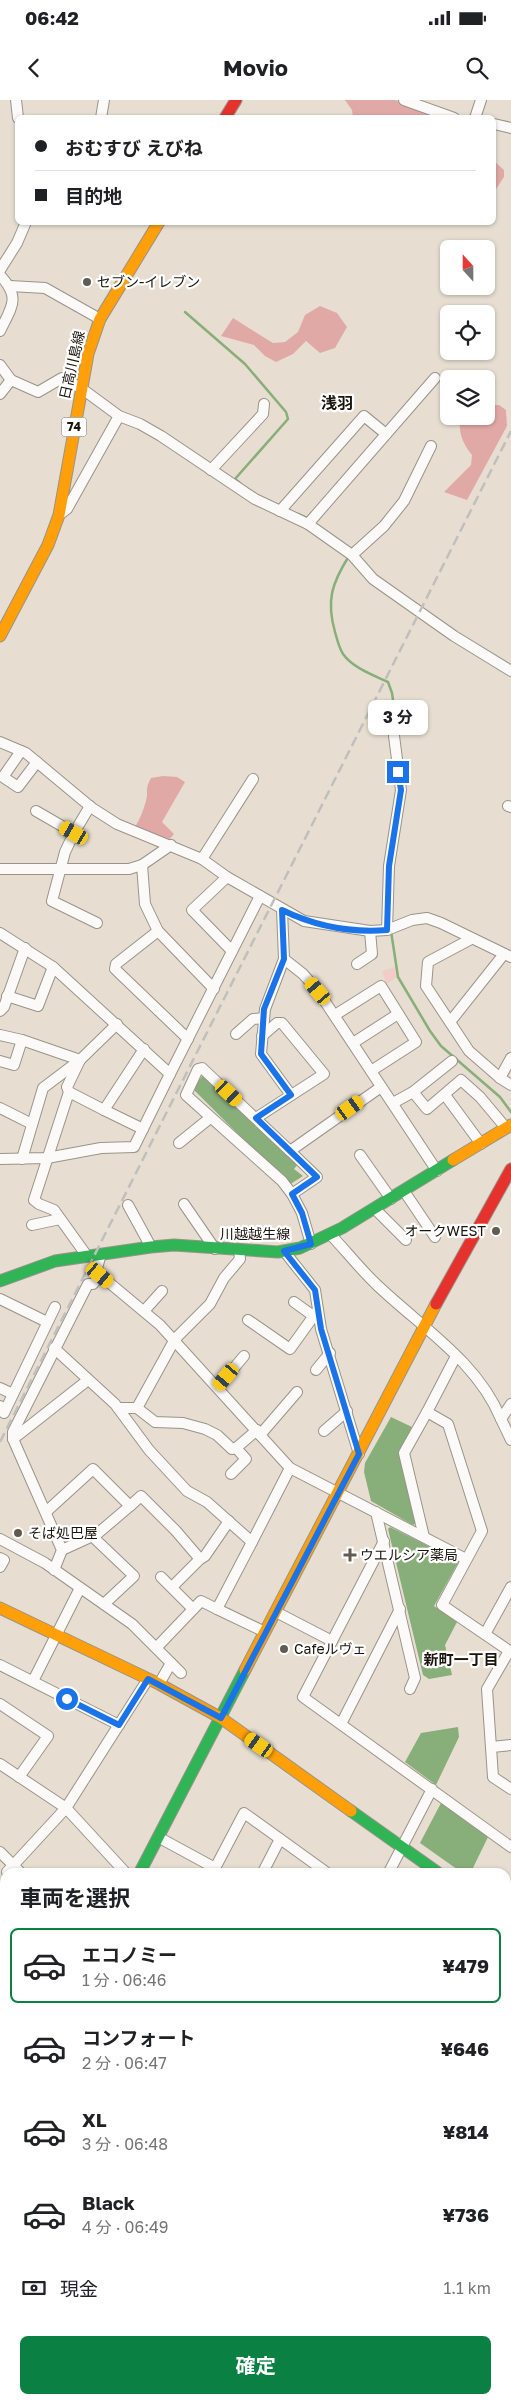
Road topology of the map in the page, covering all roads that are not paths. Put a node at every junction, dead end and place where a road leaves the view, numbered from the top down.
1 (16, 100) edge
2 (104, 100) edge
3 (236, 100) edge
4 (404, 100) edge
5 (481, 100) edge
6 (428, 104) edge
7 (18, 115) edge
8 (102, 115) edge
9 (227, 115) edge
10 (448, 115) edge
11 (476, 115) edge
12 (496, 124) edge
13 (510, 125) edge
14 (25, 225) edge
15 (157, 225) edge
16 (0, 270) edge
17 (0, 275) edge
18 (10, 286) junction
19 (100, 318) junction
20 (0, 331) edge
21 (0, 365) edge
22 (435, 378) dead end
23 (11, 380) junction
24 (81, 388) junction
25 (0, 394) edge
26 (264, 404) dead end
27 (119, 416) junction
28 (386, 434) junction
29 (431, 446) dead end
30 (211, 470) junction
31 (280, 511) junction
32 (59, 515) junction
33 (308, 524) junction
34 (352, 555) junction
35 (0, 636) edge
36 (511, 672) edge
37 (394, 736) dead end
38 (0, 742) edge
39 (21, 751) junction
40 (37, 762) junction
41 (253, 779) dead end
42 (90, 806) junction
43 (36, 811) dead end
44 (74, 833) junction
45 (171, 845) junction
46 (202, 859) junction
47 (142, 865) junction
48 (60, 868) junction
49 (0, 869) edge
50 (227, 877) junction
51 (260, 896) junction
52 (282, 910) junction
53 (96, 923) dead end
54 (387, 930) junction
55 (158, 931) junction
56 (370, 931) junction
57 (0, 933) edge
58 (471, 939) junction
59 (25, 948) junction
60 (232, 951) junction
61 (508, 955) edge
62 (284, 959) junction
63 (357, 964) dead end
64 (53, 967) junction
65 (214, 989) junction
66 (7, 996) junction
67 (0, 1011) edge
68 (335, 1014) junction
69 (398, 1014) junction
70 (264, 1018) junction
71 (450, 1022) junction
72 (117, 1024) junction
73 (236, 1034) dead end
74 (0, 1035) edge
75 (262, 1036) junction
76 (188, 1039) junction
77 (22, 1040) junction
78 (353, 1043) junction
79 (144, 1050) junction
80 (511, 1058) edge
81 (80, 1060) junction
82 (0, 1061) edge
83 (452, 1061) dead end
84 (371, 1071) junction
85 (170, 1074) junction
86 (500, 1078) junction
87 (511, 1085) edge
88 (381, 1087) junction
89 (69, 1092) junction
90 (413, 1092) junction
91 (291, 1095) junction
92 (445, 1095) junction
93 (393, 1103) junction
94 (0, 1108) edge
95 (104, 1110) junction
96 (210, 1118) junction
97 (256, 1118) junction
98 (32, 1124) junction
99 (509, 1127) edge
100 (143, 1129) junction
101 (179, 1143) dead end
102 (481, 1144) junction
103 (290, 1151) junction
104 (360, 1155) dead end
105 (46, 1158) junction
106 (0, 1159) edge
107 (22, 1159) junction
108 (511, 1169) edge
109 (437, 1171) junction
110 (404, 1191) junction
111 (292, 1194) junction
112 (391, 1199) junction
113 (184, 1204) dead end
114 (128, 1205) dead end
115 (375, 1209) junction
116 (60, 1219) junction
117 (32, 1225) dead end
118 (330, 1235) junction
119 (435, 1237) dead end
120 (406, 1240) dead end
121 (311, 1244) junction
122 (151, 1247) junction
123 (215, 1249) junction
124 (239, 1250) junction
125 (284, 1251) junction
126 (101, 1254) junction
127 (87, 1256) junction
128 (100, 1275) junction
129 (5, 1279) edge
130 (162, 1291) dead end
131 (0, 1299) edge
132 (294, 1302) dead end
133 (54, 1307) dead end
134 (144, 1311) junction
135 (315, 1313) junction
136 (248, 1320) dead end
137 (47, 1322) junction
138 (424, 1326) junction
139 (175, 1339) junction
140 (54, 1348) junction
141 (330, 1353) junction
142 (244, 1356) dead end
143 (456, 1356) junction
144 (316, 1370) dead end
145 (88, 1380) junction
146 (218, 1387) junction
147 (0, 1388) edge
148 (297, 1392) dead end
149 (13, 1394) junction
150 (511, 1404) edge
151 (0, 1406) edge
152 (118, 1408) junction
153 (137, 1408) junction
154 (347, 1411) junction
155 (427, 1412) junction
156 (501, 1419) junction
157 (324, 1431) dead end
158 (259, 1433) junction
159 (13, 1439) junction
160 (511, 1440) edge
161 (236, 1448) junction
162 (359, 1454) junction
163 (290, 1468) junction
164 (230, 1474) dead end
165 (338, 1494) junction
166 (130, 1506) junction
167 (47, 1510) junction
168 (376, 1512) junction
169 (229, 1521) junction
170 (93, 1537) junction
171 (424, 1537) junction
172 (0, 1539) edge
173 (384, 1541) junction
174 (252, 1542) junction
175 (62, 1550) junction
176 (0, 1558) edge
177 (200, 1559) junction
178 (466, 1559) junction
179 (0, 1567) edge
180 (54, 1570) junction
181 (161, 1577) dead end
182 (172, 1587) junction
183 (80, 1588) junction
184 (510, 1593) edge
185 (104, 1604) junction
186 (0, 1608) edge
187 (193, 1609) junction
188 (217, 1609) junction
189 (400, 1610) junction
190 (276, 1612) junction
191 (265, 1632) junction
192 (485, 1634) junction
193 (57, 1635) junction
194 (332, 1641) junction
195 (157, 1648) junction
196 (510, 1651) edge
197 (171, 1663) junction
198 (0, 1665) edge
199 (181, 1673) dead end
200 (148, 1679) junction
201 (33, 1681) junction
202 (159, 1684) junction
203 (410, 1689) dead end
204 (0, 1704) edge
205 (221, 1718) junction
206 (341, 1724) junction
207 (119, 1725) junction
208 (511, 1744) edge
209 (492, 1747) junction
210 (0, 1764) edge
211 (19, 1777) junction
212 (432, 1789) junction
213 (511, 1789) edge
214 (66, 1808) junction
215 (158, 1837) junction
216 (280, 1839) junction
217 (402, 1847) junction
218 (511, 1847) edge
219 (0, 1852) edge
220 (9, 1868) edge
221 (14, 1868) edge
222 (121, 1868) edge
223 (142, 1868) edge
224 (211, 1868) edge
225 (215, 1868) edge
226 (266, 1868) edge
227 (315, 1868) edge
228 (391, 1868) edge
229 (431, 1868) edge

1 - 7 street
2 - 8 street
3 - 9 street
4 - 6 street
5 - 11 street
6 - 10 street
12 - 13 street
14 - 16 street
15 - 19 street, 日高川島線 / 74
17 - 18 street
18 - 19 street
18 - 20 street
19 - 24 street, 日高川島線 / 74
21 - 23 street
22 - 28 street
23 - 24 street
23 - 25 street
24 - 27 street
24 - 32 street, 日高川島線 / 74
26 - 30 street
27 - 30 street
27 - 32 street
28 - 31 street
28 - 33 street
29 - 34 street
30 - 31 street
31 - 33 street
32 - 35 street, 日高川島線 / 74
33 - 34 street
34 - 36 street
37 - 54 street
38 - 39 street
39 - 40 street
39 - 40 street
40 - 42 street
41 - 46 street
42 - 44 street
42 - 45 street
43 - 44 street
44 - 48 street
45 - 46 street
45 - 47 street
46 - 50 street
47 - 48 street
47 - 55 street
48 - 49 street
48 - 53 street
50 - 51 street
50 - 60 street
51 - 52 street
51 - 60 street
52 - 56 street
52 - 62 street
54 - 56 street
54 - 58 street
55 - 65 street
55 - 76 street
56 - 63 street
57 - 59 street
58 - 61 street
58 - 71 street
59 - 64 street
59 - 66 street
60 - 65 street
61 - 71 street
62 - 68 street
62 - 70 street
64 - 66 street
64 - 72 street
65 - 76 street
66 - 67 street
68 - 69 street
68 - 78 street
69 - 78 street
69 - 84 street
70 - 73 street
70 - 75 street
71 - 86 street
72 - 79 street
72 - 81 street
74 - 77 street
75 - 91 street
75 - 91 street
76 - 85 street
77 - 81 street
77 - 82 street
78 - 84 street
79 - 85 street
79 - 95 street
80 - 86 street
81 - 89 street
81 - 98 street
83 - 90 street
84 - 88 street
85 - 100 street
86 - 87 street
88 - 93 street
88 - 103 street
89 - 95 street
89 - 105 street
90 - 92 street
90 - 93 street
91 - 97 street
92 - 99 street
92 - 102 street
93 - 109 street
94 - 98 street
95 - 100 street
96 - 97 street
96 - 101 street
96 - 111 street
97 - 103 street
98 - 107 street
99 - 102 street, 川越越生線
100 - 105 street
102 - 109 street, 川越越生線
103 - 111 street
104 - 112 street
105 - 107 street
105 - 116 street
106 - 107 street
108 - 138 street
109 - 110 street, 川越越生線
110 - 112 street, 川越越生線
110 - 119 street
111 - 121 street
112 - 115 street, 川越越生線
113 - 123 street
114 - 122 street
115 - 118 street, 川越越生線
115 - 120 street
116 - 117 street
116 - 127 street
118 - 121 street, 川越越生線
118 - 138 street
121 - 125 street, 川越越生線
122 - 123 street, 川越越生線
122 - 126 street, 川越越生線
123 - 124 street, 川越越生線
124 - 125 street, 川越越生線
124 - 139 street
125 - 135 street
126 - 127 street, 川越越生線
126 - 128 street
127 - 129 street, 川越越生線
128 - 134 street
128 - 140 street
129 - 131 street
130 - 134 street
131 - 137 street
132 - 135 street
133 - 137 street
134 - 139 street
135 - 136 street
135 - 141 street
137 - 149 street
138 - 143 street
138 - 162 street
139 - 146 street
139 - 153 street
140 - 145 street
140 - 159 street
141 - 144 street
141 - 154 street
142 - 146 street
143 - 155 street
143 - 156 street
145 - 152 street
145 - 159 street
146 - 158 street
147 - 149 street
148 - 158 street
149 - 151 street
150 - 156 street
152 - 153 street
152 - 169 street
153 - 161 street
154 - 157 street
154 - 162 street
155 - 171 street
155 - 178 street
156 - 160 street
158 - 161 street
158 - 163 street
159 - 167 street
161 - 164 street
162 - 165 street
163 - 165 street
163 - 174 street
165 - 168 street
165 - 190 street
166 - 167 street
166 - 170 street
166 - 177 street
167 - 175 street
168 - 171 street
168 - 173 street
169 - 174 street
169 - 177 street
170 - 175 street
170 - 185 street
171 - 178 street
172 - 180 street
173 - 189 street
173 - 194 street
174 - 188 street
175 - 180 street
176 - 179 street
177 - 182 street
178 - 192 street
180 - 183 street
181 - 182 street
182 - 187 street
183 - 185 street
183 - 193 street
184 - 192 street
185 - 195 street
186 - 193 street
187 - 188 street
187 - 195 street
188 - 191 street
189 - 203 street
189 - 206 street
190 - 191 street
190 - 194 street
191 - 205 street
192 - 196 street
193 - 200 street
193 - 201 street
194 - 206 street
195 - 197 street
196 - 209 street
197 - 199 street
197 - 202 street
198 - 201 street
200 - 202 street
200 - 207 street
201 - 207 street
202 - 205 street
204 - 211 street
205 - 215 street
205 - 217 street
206 - 212 street
207 - 214 street
208 - 209 street
209 - 213 street
210 - 211 street
211 - 214 street
212 - 217 street
212 - 218 street
214 - 221 street
214 - 222 street
215 - 223 street
215 - 224 street
216 - 225 street
216 - 226 street
216 - 227 street
217 - 228 street
217 - 229 street
219 - 220 street

